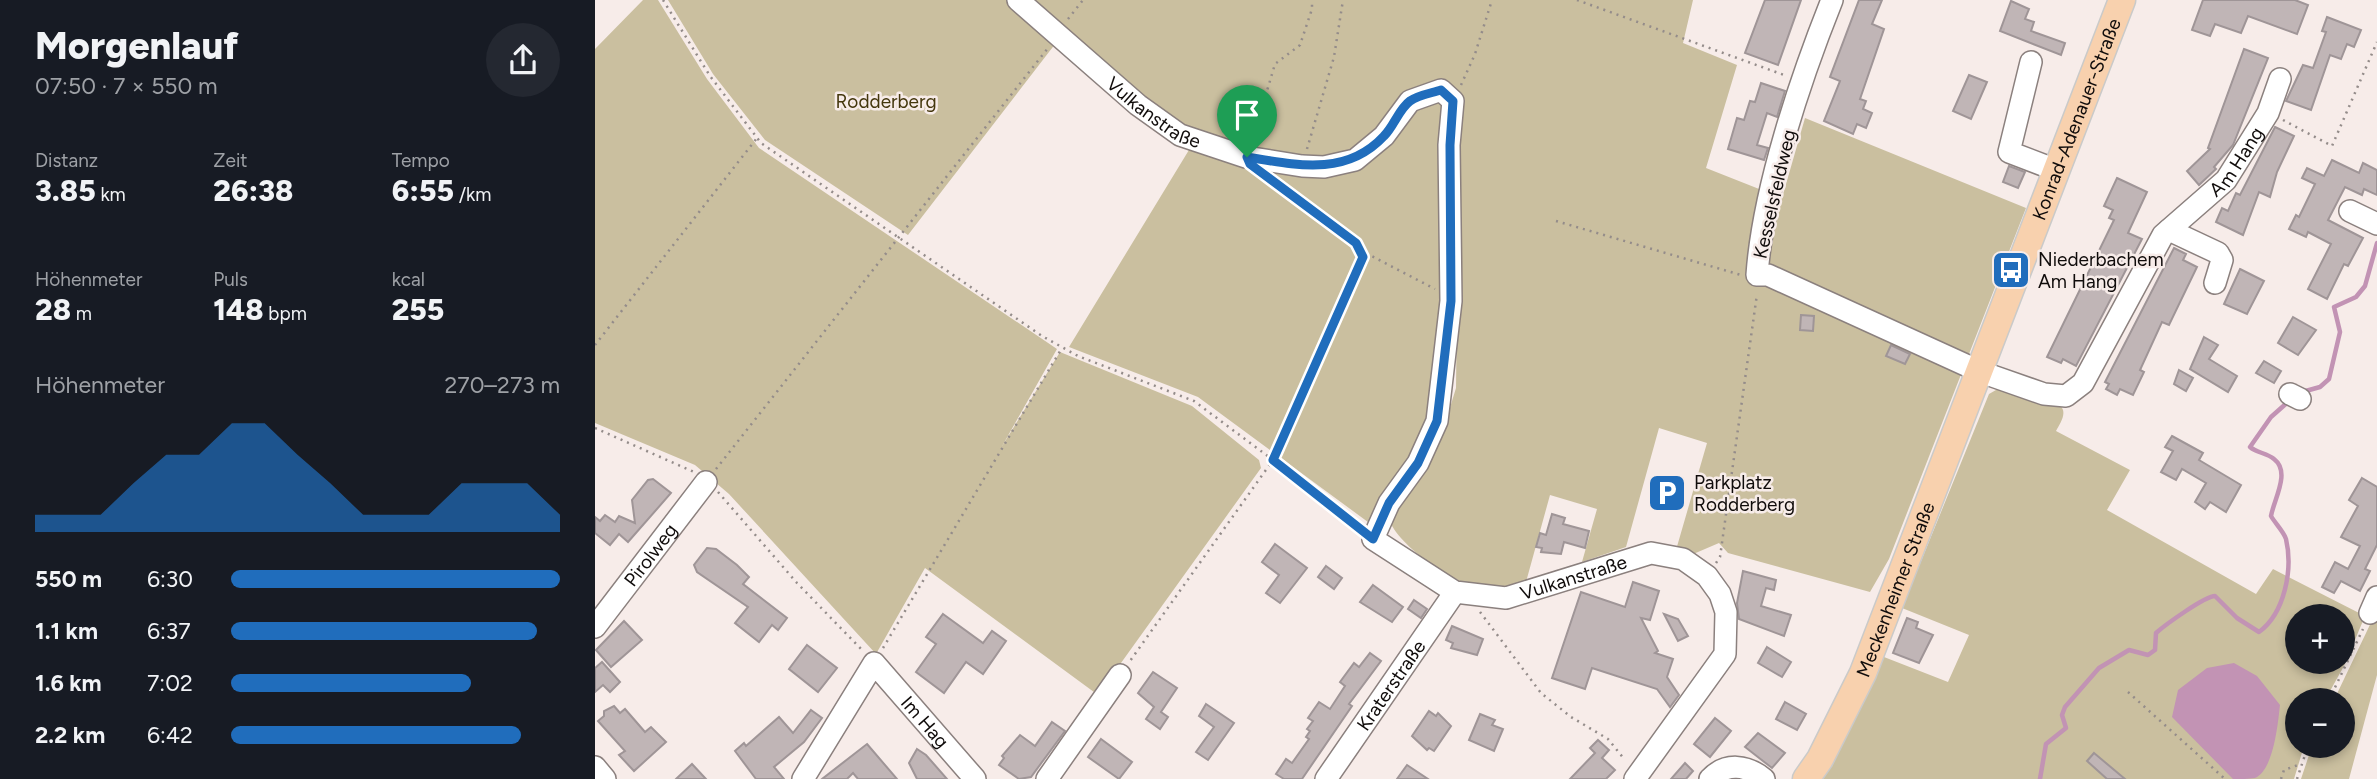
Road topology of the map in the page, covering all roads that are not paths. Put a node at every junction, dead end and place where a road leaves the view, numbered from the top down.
1 (1018, 0) edge
2 (1832, 0) edge
3 (2122, 0) edge
4 (2031, 62) dead end
5 (2280, 79) dead end
6 (2056, 170) junction
7 (2350, 211) dead end
8 (2377, 224) edge
9 (2169, 230) junction
10 (2215, 284) dead end
11 (1977, 383) junction
12 (706, 482) road end
13 (1462, 593) junction
14 (595, 626) edge
15 (1120, 675) road end
16 (595, 767) edge
17 (605, 779) edge
18 (803, 779) edge
19 (975, 779) edge
20 (1047, 779) edge
21 (1326, 779) edge
22 (1635, 779) edge
23 (1710, 779) edge
24 (1764, 779) edge
25 (1807, 779) edge

1 - 13 street, Vulkanstraße
2 - 11 street, Kesselsfeldweg
3 - 6 main road, Konrad-Adenauer-Straße
4 - 6 street
5 - 9 street, Am Hang
6 - 11 main road, Konrad-Adenauer-Straße
7 - 8 street
9 - 10 street
9 - 11 street, Am Hang
11 - 25 main road, Meckenheimer Straße
12 - 14 street, Pirolweg
13 - 21 street, Kraterstraße
13 - 22 street, Vulkanstraße
15 - 20 street
16 - 17 street
18 - 19 street, Im Hag
23 - 24 street

